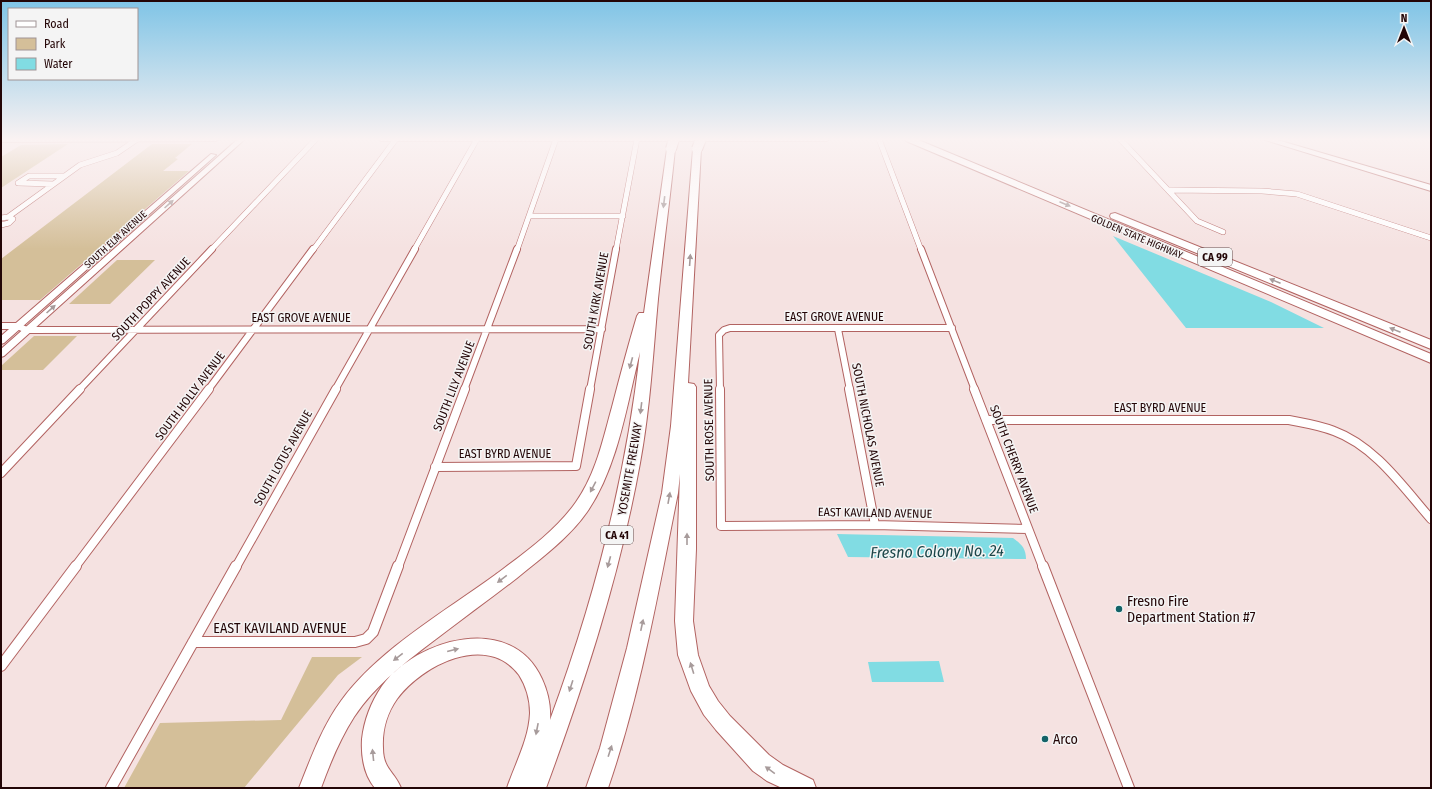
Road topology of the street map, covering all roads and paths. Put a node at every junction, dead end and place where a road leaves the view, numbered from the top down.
1 (64, 176) joint
2 (190, 176) edge
3 (201, 176) edge
4 (282, 176) edge
5 (368, 176) edge
6 (455, 176) edge
7 (544, 176) edge
8 (630, 176) edge
9 (668, 176) edge
10 (695, 176) edge
11 (894, 176) edge
12 (1006, 176) edge
13 (1007, 176) edge
14 (1155, 176) edge
15 (1390, 176) edge
16 (54, 184) junction
17 (1431, 188) edge
18 (1169, 190) junction
19 (530, 216) junction
20 (623, 216) junction
21 (8, 217) junction
22 (1, 218) edge
23 (1, 225) edge
24 (1224, 232) dead end
25 (1431, 238) edge
26 (1182, 255) junction
27 (655, 271) junction
28 (688, 299) junction
29 (1, 326) edge
30 (17, 326) junction
31 (952, 328) junction
32 (138, 329) junction
33 (254, 329) junction
34 (370, 329) junction
35 (488, 329) junction
36 (602, 329) junction
37 (838, 329) junction
38 (28, 330) junction
39 (719, 335) joint
40 (1, 341) edge
41 (1431, 345) edge
42 (1, 354) edge
43 (1431, 359) edge
44 (1431, 369) edge
45 (986, 420) junction
46 (576, 466) joint
47 (435, 467) junction
48 (1, 473) edge
49 (1431, 519) edge
50 (720, 526) joint
51 (876, 526) junction
52 (1028, 529) junction
53 (366, 639) joint
54 (193, 642) junction
55 (1, 666) edge
56 (111, 788) edge
57 (310, 788) edge
58 (390, 788) edge
59 (518, 788) edge
60 (535, 788) edge
61 (597, 788) edge
62 (805, 788) edge
63 (1129, 788) edge

1 - 16 street
1 - 16 street
2 - 30 main road, SOUTH ELM AVENUE
38 -> 3 main road, SOUTH ELM AVENUE
4 - 32 street, SOUTH POPPY AVENUE
5 - 33 street, SOUTH HOLLY AVENUE
6 - 34 street, SOUTH LOTUS AVENUE
7 - 19 street, SOUTH LILY AVENUE
8 - 20 street, SOUTH KIRK AVENUE
9 -> 27 highway, YOSEMITE FREEWAY / CA 41
28 -> 10 highway
11 - 31 street, SOUTH CHERRY AVENUE
12 -> 26 highway, GOLDEN STATE HIGHWAY / CA 99
41 -> 13 highway, GOLDEN STATE HIGHWAY / CA 99
14 - 18 street
15 - 17 main road
16 - 21 street
18 - 24 street
18 - 25 street
19 - 20 street
19 - 35 street, SOUTH LILY AVENUE
20 - 36 street, SOUTH KIRK AVENUE
21 - 22 street
21 - 23 street
26 - 43 highway, GOLDEN STATE HIGHWAY / CA 99
26 - 44 highway
27 -> 57 highway
27 -> 60 highway, YOSEMITE FREEWAY / CA 41
61 -> 28 highway
62 -> 28 highway
29 - 30 street, EAST GROVE AVENUE
30 - 38 street, EAST GROVE AVENUE
30 - 40 main road, SOUTH ELM AVENUE
31 - 37 street, EAST GROVE AVENUE
31 - 45 street, SOUTH CHERRY AVENUE
32 - 33 street, EAST GROVE AVENUE
32 - 38 street, EAST GROVE AVENUE
32 - 48 street, SOUTH POPPY AVENUE
33 - 34 street, EAST GROVE AVENUE
33 - 55 street, SOUTH HOLLY AVENUE
34 - 35 street, EAST GROVE AVENUE
34 - 54 street, SOUTH LOTUS AVENUE
35 - 36 street, EAST GROVE AVENUE
35 - 47 street, SOUTH LILY AVENUE
36 - 46 street, SOUTH KIRK AVENUE
37 - 39 street, EAST GROVE AVENUE
37 - 51 street, SOUTH NICHOLAS AVENUE
38 - 42 main road, SOUTH ELM AVENUE
39 - 50 street, SOUTH ROSE AVENUE
45 - 49 street, EAST BYRD AVENUE
45 - 52 street, SOUTH CHERRY AVENUE
46 - 47 street, EAST BYRD AVENUE
47 - 53 street, SOUTH LILY AVENUE
50 - 51 street, EAST KAVILAND AVENUE
51 - 52 street, EAST KAVILAND AVENUE
52 - 63 street, SOUTH CHERRY AVENUE
53 - 54 street, EAST KAVILAND AVENUE
54 - 56 street, SOUTH LOTUS AVENUE
58 -> 59 highway

